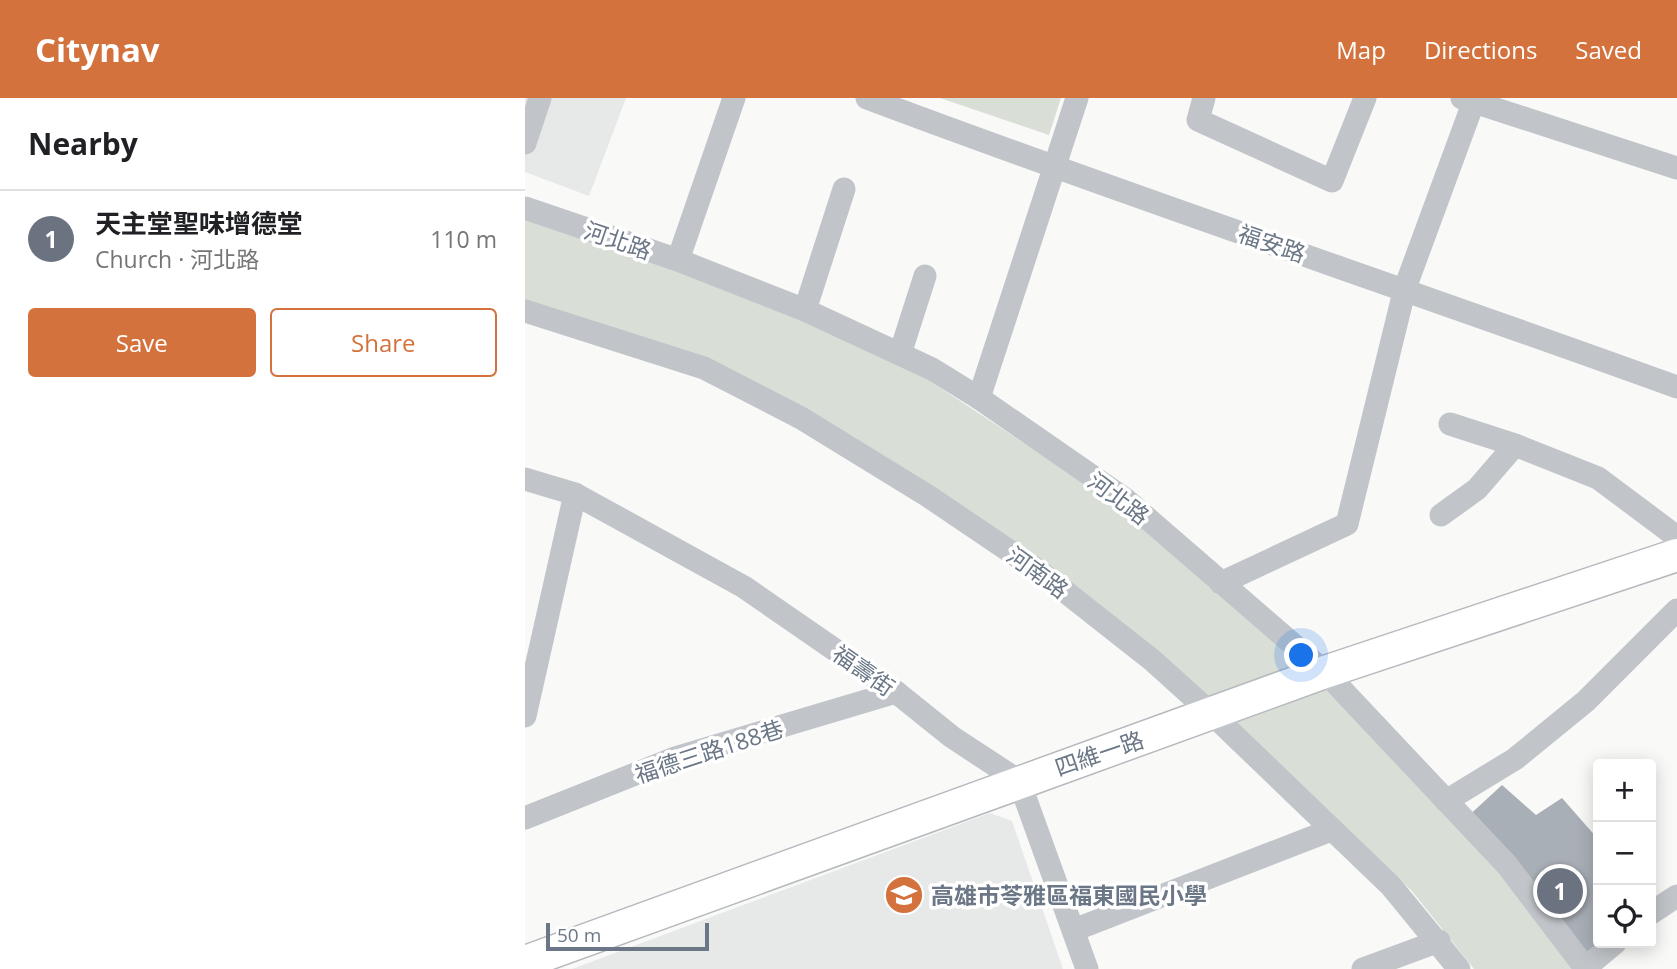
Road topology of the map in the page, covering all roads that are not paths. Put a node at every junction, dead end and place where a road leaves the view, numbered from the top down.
1 (540, 98) edge
2 (734, 98) edge
3 (867, 98) edge
4 (1077, 98) edge
5 (1204, 98) edge
6 (1364, 98) edge
7 (1470, 99) edge
8 (525, 143) edge
9 (1052, 168) junction
10 (1677, 168) edge
11 (843, 189) dead end
12 (525, 208) edge
13 (678, 260) junction
14 (925, 276) dead end
15 (1405, 288) junction
16 (805, 310) junction
17 (525, 311) edge
18 (900, 354) junction
19 (1677, 387) edge
20 (979, 398) junction
21 (1450, 424) dead end
22 (1514, 444) junction
23 (525, 479) edge
24 (575, 494) junction
25 (1441, 515) dead end
26 (1677, 537) edge
27 (1677, 555) edge
28 (1221, 583) junction
29 (1677, 610) edge
30 (1325, 672) junction
31 (895, 692) junction
32 (1212, 714) junction
33 (525, 716) edge
34 (1019, 781) junction
35 (1446, 801) junction
36 (525, 818) edge
37 (1331, 830) junction
38 (1677, 896) edge
39 (1656, 910) edge
40 (1074, 930) junction
41 (1439, 941) junction
42 (1609, 948) edge
43 (525, 962) edge
44 (1585, 968) edge
45 (1087, 969) edge
46 (1363, 969) edge
47 (1459, 969) edge

1 - 8 street
2 - 13 street
3 - 9 street, 福安路
4 - 9 street
5 - 6 street
7 - 10 street
7 - 15 street
9 - 15 street, 福安路
9 - 20 street
11 - 16 street
12 - 13 street, 河北路
13 - 16 street, 河北路
14 - 18 street
15 - 19 street, 福安路
15 - 28 street
16 - 18 street, 河北路
17 - 32 street, 河南路
18 - 20 street, 河北路
20 - 28 street, 河北路
21 - 22 street
22 - 25 street
22 - 26 street
23 - 24 street, 福壽街
24 - 31 street, 福壽街
24 - 33 street
27 - 30 street, 四維一路
28 - 30 street, 河北路
29 - 35 street
30 - 32 street, 四維一路
30 - 35 street, 河北路
31 - 34 street, 福壽街
31 - 36 street, 福德三路188巷
32 - 34 street, 四維一路
32 - 37 street, 河南路
34 - 40 street
34 - 43 street, 四維一路
35 - 44 street, 河北路
37 - 40 street
37 - 41 street, 河南路
38 - 39 street
40 - 45 street
41 - 46 street
41 - 47 street, 河南路
42 - 44 street

